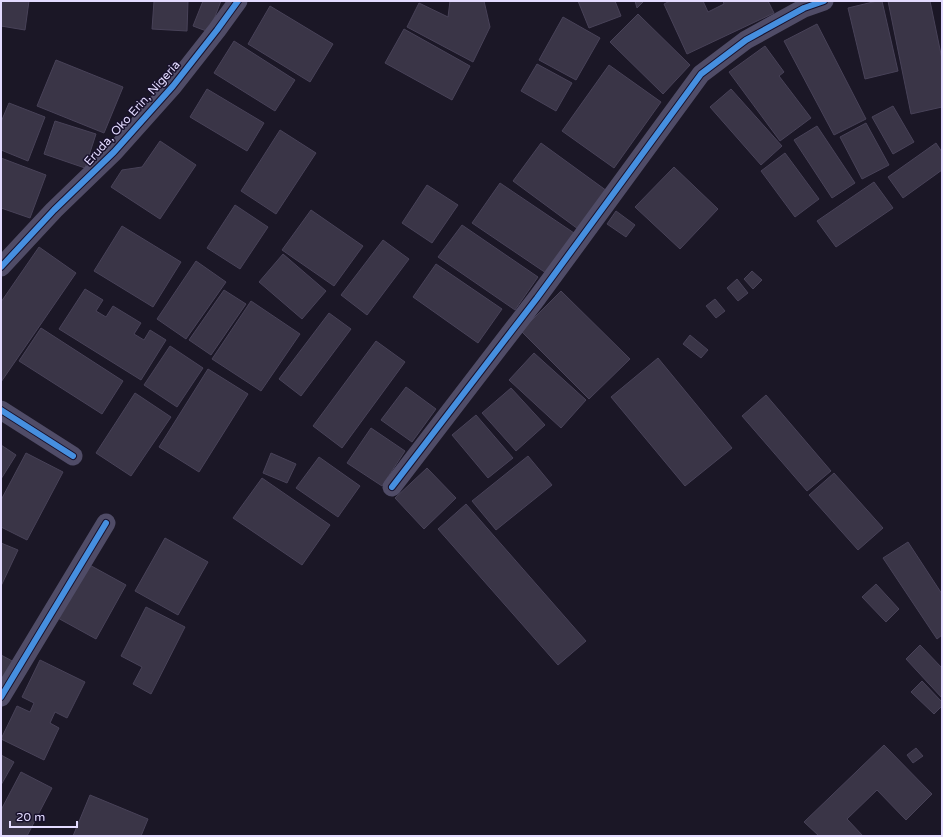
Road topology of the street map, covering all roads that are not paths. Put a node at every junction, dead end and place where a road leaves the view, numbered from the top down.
1 (238, 1) edge
2 (824, 1) edge
3 (1, 267) edge
4 (1, 410) edge
5 (73, 456) dead end
6 (392, 487) dead end
7 (106, 523) dead end
8 (1, 697) edge

1 - 3 street, Eruda, Oko Erin, Nigeria
2 - 6 street
4 - 5 street
7 - 8 street

